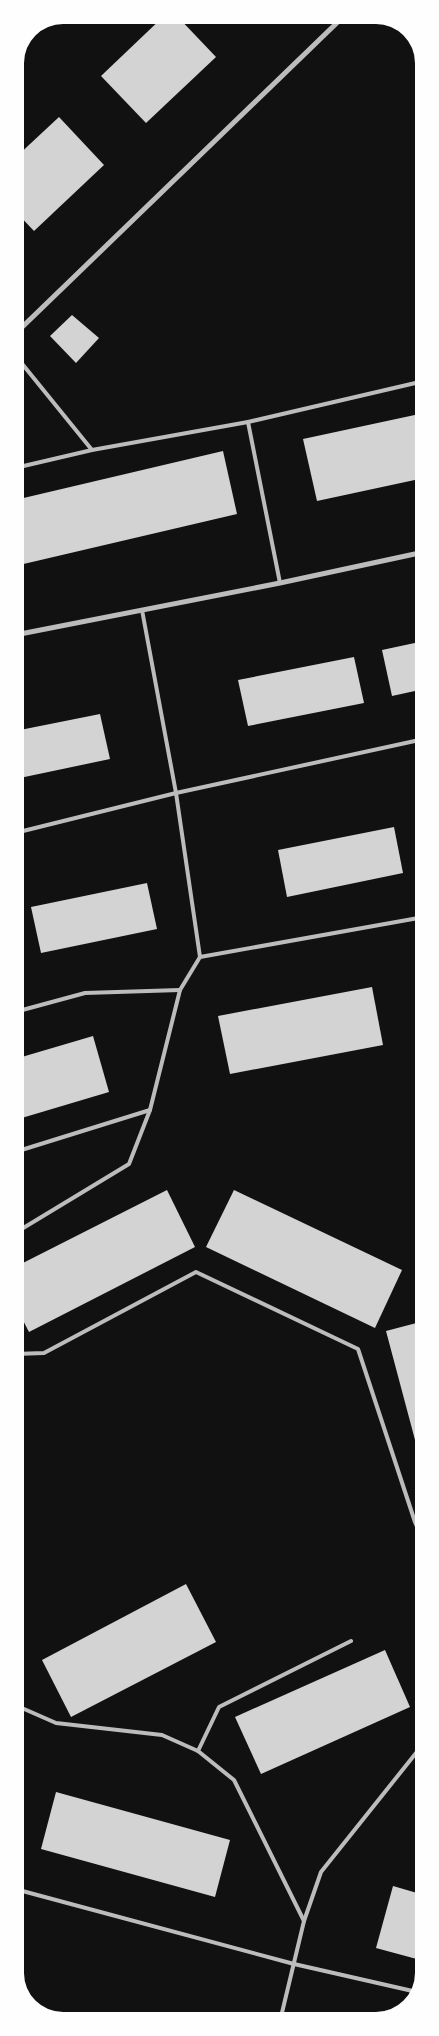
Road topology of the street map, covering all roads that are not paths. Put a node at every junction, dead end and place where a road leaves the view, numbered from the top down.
1 (336, 24) edge
2 (24, 325) edge
3 (24, 366) edge
4 (415, 383) edge
5 (248, 422) junction
6 (92, 450) junction
7 (24, 466) edge
8 (415, 554) edge
9 (280, 583) junction
10 (142, 610) junction
11 (24, 633) edge
12 (415, 742) edge
13 (176, 793) junction
14 (24, 831) edge
15 (415, 919) edge
16 (200, 956) junction
17 (180, 990) junction
18 (24, 1009) edge
19 (150, 1110) junction
20 (24, 1149) edge
21 (24, 1228) edge
22 (24, 1354) edge
23 (415, 1522) edge
24 (350, 1641) dead end
25 (24, 1709) edge
26 (198, 1752) junction
27 (415, 1754) edge
28 (24, 1891) edge
29 (304, 1921) junction
30 (294, 1964) junction
31 (411, 1991) edge
32 (282, 2012) edge

1 - 2 street
3 - 6 lane
4 - 5 lane
5 - 6 lane
5 - 9 lane
6 - 7 lane
8 - 9 street
9 - 10 street
10 - 11 street
10 - 13 lane
12 - 13 lane
13 - 14 lane
13 - 16 lane
15 - 16 lane
16 - 17 lane
17 - 18 lane
17 - 19 lane
19 - 20 lane
19 - 21 lane
22 - 23 lane
24 - 26 lane
25 - 26 lane
26 - 29 lane
27 - 29 lane
28 - 30 lane
29 - 30 lane
30 - 31 lane
30 - 32 lane

